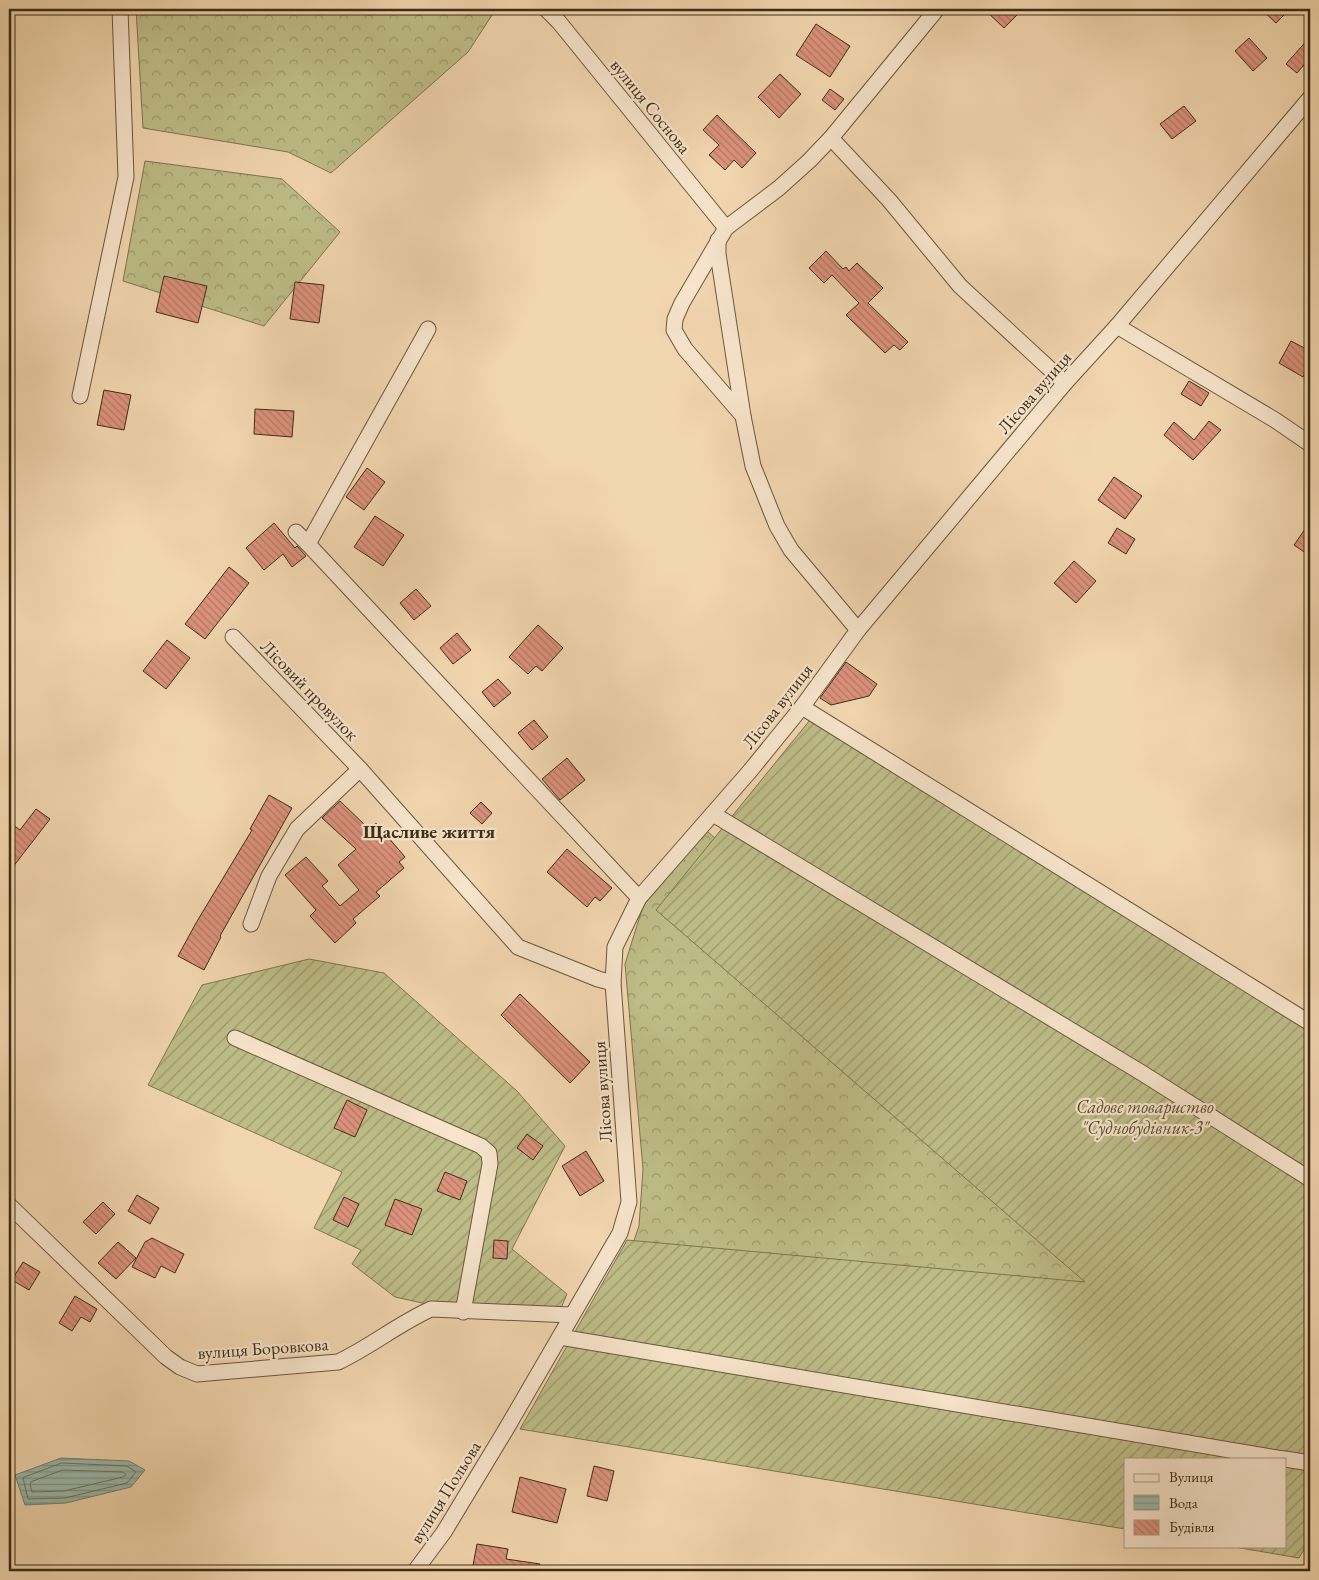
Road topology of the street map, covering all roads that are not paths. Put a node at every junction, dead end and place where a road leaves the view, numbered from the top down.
1 (120, 9) edge
2 (546, 9) edge
3 (938, 9) edge
4 (1310, 98) edge
5 (831, 138) junction
6 (722, 234) junction
7 (1118, 326) junction
8 (428, 329) dead end
9 (1065, 382) junction
10 (80, 396) dead end
11 (743, 416) junction
12 (1310, 444) edge
13 (296, 532) dead end
14 (308, 544) junction
15 (858, 630) junction
16 (233, 638) dead end
17 (802, 707) junction
18 (360, 769) junction
19 (713, 814) junction
20 (639, 898) junction
21 (250, 924) dead end
22 (613, 983) junction
23 (1310, 1023) edge
24 (235, 1038) dead end
25 (1310, 1179) edge
26 (9, 1205) edge
27 (464, 1312) junction
28 (571, 1315) junction
29 (560, 1337) junction
30 (505, 1432) joint
31 (1278, 1458) edge
32 (1286, 1459) edge
33 (1310, 1463) edge
34 (415, 1571) edge

1 - 10 street
2 - 6 street, вулиця Соснова
3 - 5 street
4 - 7 street, Лісова вулиця
5 - 6 street
5 - 9 street
6 - 11 street
6 - 11 street
7 - 9 street, Лісова вулиця
7 - 12 street
8 - 14 street
9 - 15 street, Лісова вулиця
11 - 15 street
13 - 14 street
14 - 20 street
15 - 17 street, Лісова вулиця
16 - 18 street, Лісовий провулок
17 - 19 street, Лісова вулиця
17 - 23 street
18 - 21 street
18 - 22 street, Лісовий провулок
19 - 20 street, Лісова вулиця
19 - 25 street
20 - 22 street, Лісова вулиця
22 - 28 street, Лісова вулиця
24 - 27 street
26 - 27 street, вулиця Боровкова
27 - 28 street, вулиця Боровкова
28 - 29 street, Лісова вулиця
29 - 30 street, Лісова вулиця
29 - 31 street
30 - 34 street, вулиця Польова
32 - 33 street

